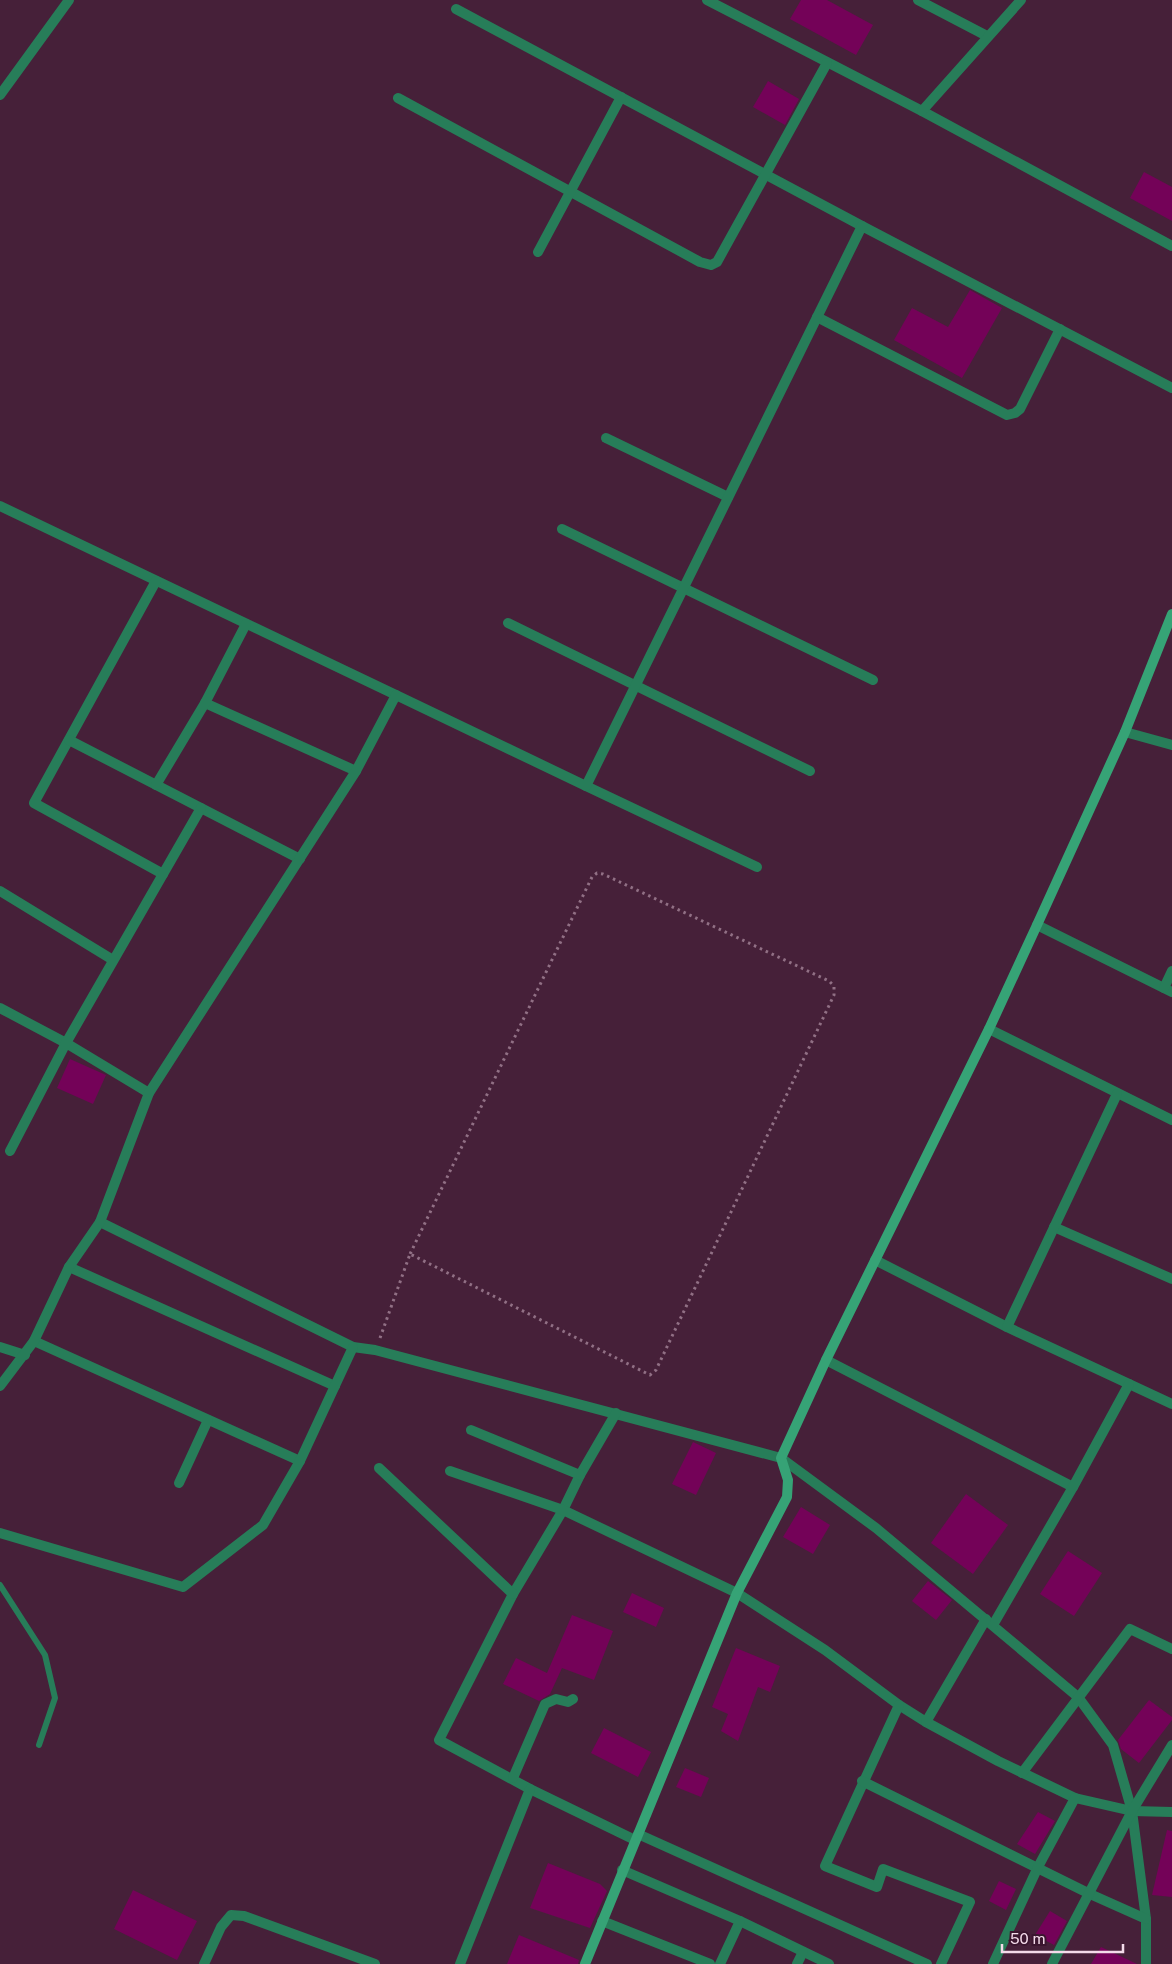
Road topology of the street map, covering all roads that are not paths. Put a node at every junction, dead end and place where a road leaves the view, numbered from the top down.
1 (69, 0) edge
2 (707, 0) edge
3 (918, 0) edge
4 (1021, 0) edge
5 (456, 9) dead end
6 (987, 36) junction
7 (827, 63) junction
8 (0, 95) edge
9 (621, 97) junction
10 (398, 98) dead end
11 (922, 112) junction
12 (765, 175) junction
13 (570, 193) junction
14 (862, 226) junction
15 (1172, 246) edge
16 (538, 252) dead end
17 (817, 317) junction
18 (1060, 329) junction
19 (1172, 388) edge
20 (606, 438) dead end
21 (728, 497) junction
22 (0, 506) edge
23 (562, 529) dead end
24 (156, 581) junction
25 (684, 586) junction
26 (1172, 614) edge
27 (246, 624) junction
28 (508, 624) dead end
29 (873, 680) dead end
30 (636, 685) junction
31 (396, 695) junction
32 (205, 702) junction
33 (1125, 732) junction
34 (69, 740) junction
35 (1172, 745) edge
36 (810, 771) dead end
37 (356, 772) junction
38 (156, 785) junction
39 (586, 786) junction
40 (201, 808) junction
41 (300, 859) junction
42 (757, 867) dead end
43 (163, 874) junction
44 (0, 891) edge
45 (1038, 925) junction
46 (114, 960) junction
47 (1172, 970) edge
48 (1168, 990) edge
49 (0, 1008) edge
50 (989, 1029) junction
51 (66, 1043) junction
52 (149, 1093) junction
53 (1117, 1094) junction
54 (1172, 1120) edge
55 (10, 1151) dead end
56 (100, 1222) junction
57 (1054, 1227) junction
58 (875, 1260) junction
59 (69, 1267) junction
60 (1172, 1279) edge
61 (1007, 1327) junction
62 (34, 1341) junction
63 (0, 1347) edge
64 (354, 1347) junction
65 (25, 1355) junction
66 (826, 1360) junction
67 (1129, 1384) junction
68 (0, 1386) edge
69 (335, 1386) junction
70 (1172, 1404) edge
71 (616, 1413) junction
72 (208, 1420) junction
73 (471, 1430) dead end
74 (781, 1458) junction
75 (300, 1461) junction
76 (379, 1468) dead end
77 (450, 1471) dead end
78 (580, 1475) junction
79 (180, 1483) dead end
80 (1074, 1487) junction
81 (563, 1510) junction
82 (0, 1534) edge
83 (0, 1585) edge
84 (737, 1593) junction
85 (513, 1594) junction
86 (990, 1622) junction
87 (1172, 1648) edge
88 (1078, 1697) junction
89 (573, 1699) dead end
90 (899, 1705) junction
91 (926, 1722) junction
92 (39, 1745) dead end
93 (1172, 1745) edge
94 (1022, 1773) junction
95 (513, 1778) junction
96 (862, 1781) junction
97 (530, 1789) junction
98 (1075, 1798) junction
99 (1132, 1811) junction
100 (1172, 1812) edge
101 (637, 1837) junction
102 (1038, 1867) junction
103 (622, 1870) junction
104 (1090, 1894) junction
105 (1146, 1919) junction
106 (602, 1921) junction
107 (740, 1921) junction
108 (803, 1952) junction
109 (204, 1964) edge
110 (375, 1964) edge
111 (460, 1964) edge
112 (585, 1964) edge
113 (710, 1964) edge
114 (720, 1964) edge
115 (797, 1964) edge
116 (828, 1964) edge
117 (927, 1964) edge
118 (941, 1964) edge
119 (993, 1964) edge
120 (1052, 1964) edge
121 (1146, 1964) edge

1 - 8 street
2 - 7 street
3 - 6 street
4 - 6 street
5 - 9 street
6 - 11 street
7 - 11 street
7 - 12 street
9 - 12 street
9 - 13 street
10 - 13 street
11 - 15 street
12 - 13 street
12 - 14 street
13 - 16 street
14 - 17 street
14 - 18 street
17 - 18 street
17 - 21 street
18 - 19 street
20 - 21 street
21 - 25 street
22 - 24 street
23 - 25 street
24 - 27 street
24 - 34 street
25 - 29 street
25 - 30 street
26 - 33 main road
27 - 31 street
27 - 32 street
28 - 30 street
30 - 36 street
30 - 39 street
31 - 37 street
31 - 39 street
32 - 37 street
32 - 38 street
33 - 35 street
33 - 45 main road
34 - 38 street
34 - 43 street
37 - 41 street
38 - 40 street
39 - 42 street
40 - 41 street
40 - 43 street
41 - 52 street
43 - 46 street
44 - 46 street
45 - 48 street
45 - 50 main road
46 - 51 street
47 - 48 street
49 - 51 street
50 - 53 street
50 - 58 main road
51 - 52 street
51 - 55 street
52 - 56 street
53 - 54 street
53 - 57 street
56 - 59 street
56 - 64 street
57 - 60 street
57 - 61 street
58 - 61 street
58 - 66 main road
59 - 62 street
59 - 69 street
61 - 67 street
62 - 65 street
62 - 72 street
63 - 65 street
64 - 69 street
64 - 71 street
65 - 68 street
66 - 74 main road
66 - 80 street
67 - 70 street
67 - 80 street
69 - 75 street
71 - 74 street
71 - 78 street
72 - 75 street
72 - 79 street
73 - 78 street
74 - 84 main road
74 - 86 street
75 - 82 street
76 - 85 street
77 - 81 street
78 - 81 street
80 - 86 street
81 - 84 street
81 - 85 street
83 - 92 lane
84 - 90 street
84 - 101 main road
85 - 95 street
86 - 88 street
86 - 91 street
87 - 88 street
88 - 94 street
88 - 99 street
89 - 95 street
90 - 91 street
90 - 96 street
91 - 94 street
93 - 99 street
94 - 98 street
95 - 97 street
96 - 102 street
96 - 118 street
97 - 101 street
97 - 111 street
98 - 99 street
98 - 102 street
99 - 100 street
99 - 104 street
99 - 105 street
101 - 103 main road
101 - 117 street
102 - 104 street
102 - 119 street
103 - 106 main road
103 - 107 street
104 - 105 street
104 - 120 street
105 - 121 street
106 - 112 main road
106 - 113 street
107 - 108 street
107 - 114 street
108 - 115 street
108 - 116 street
109 - 110 street

